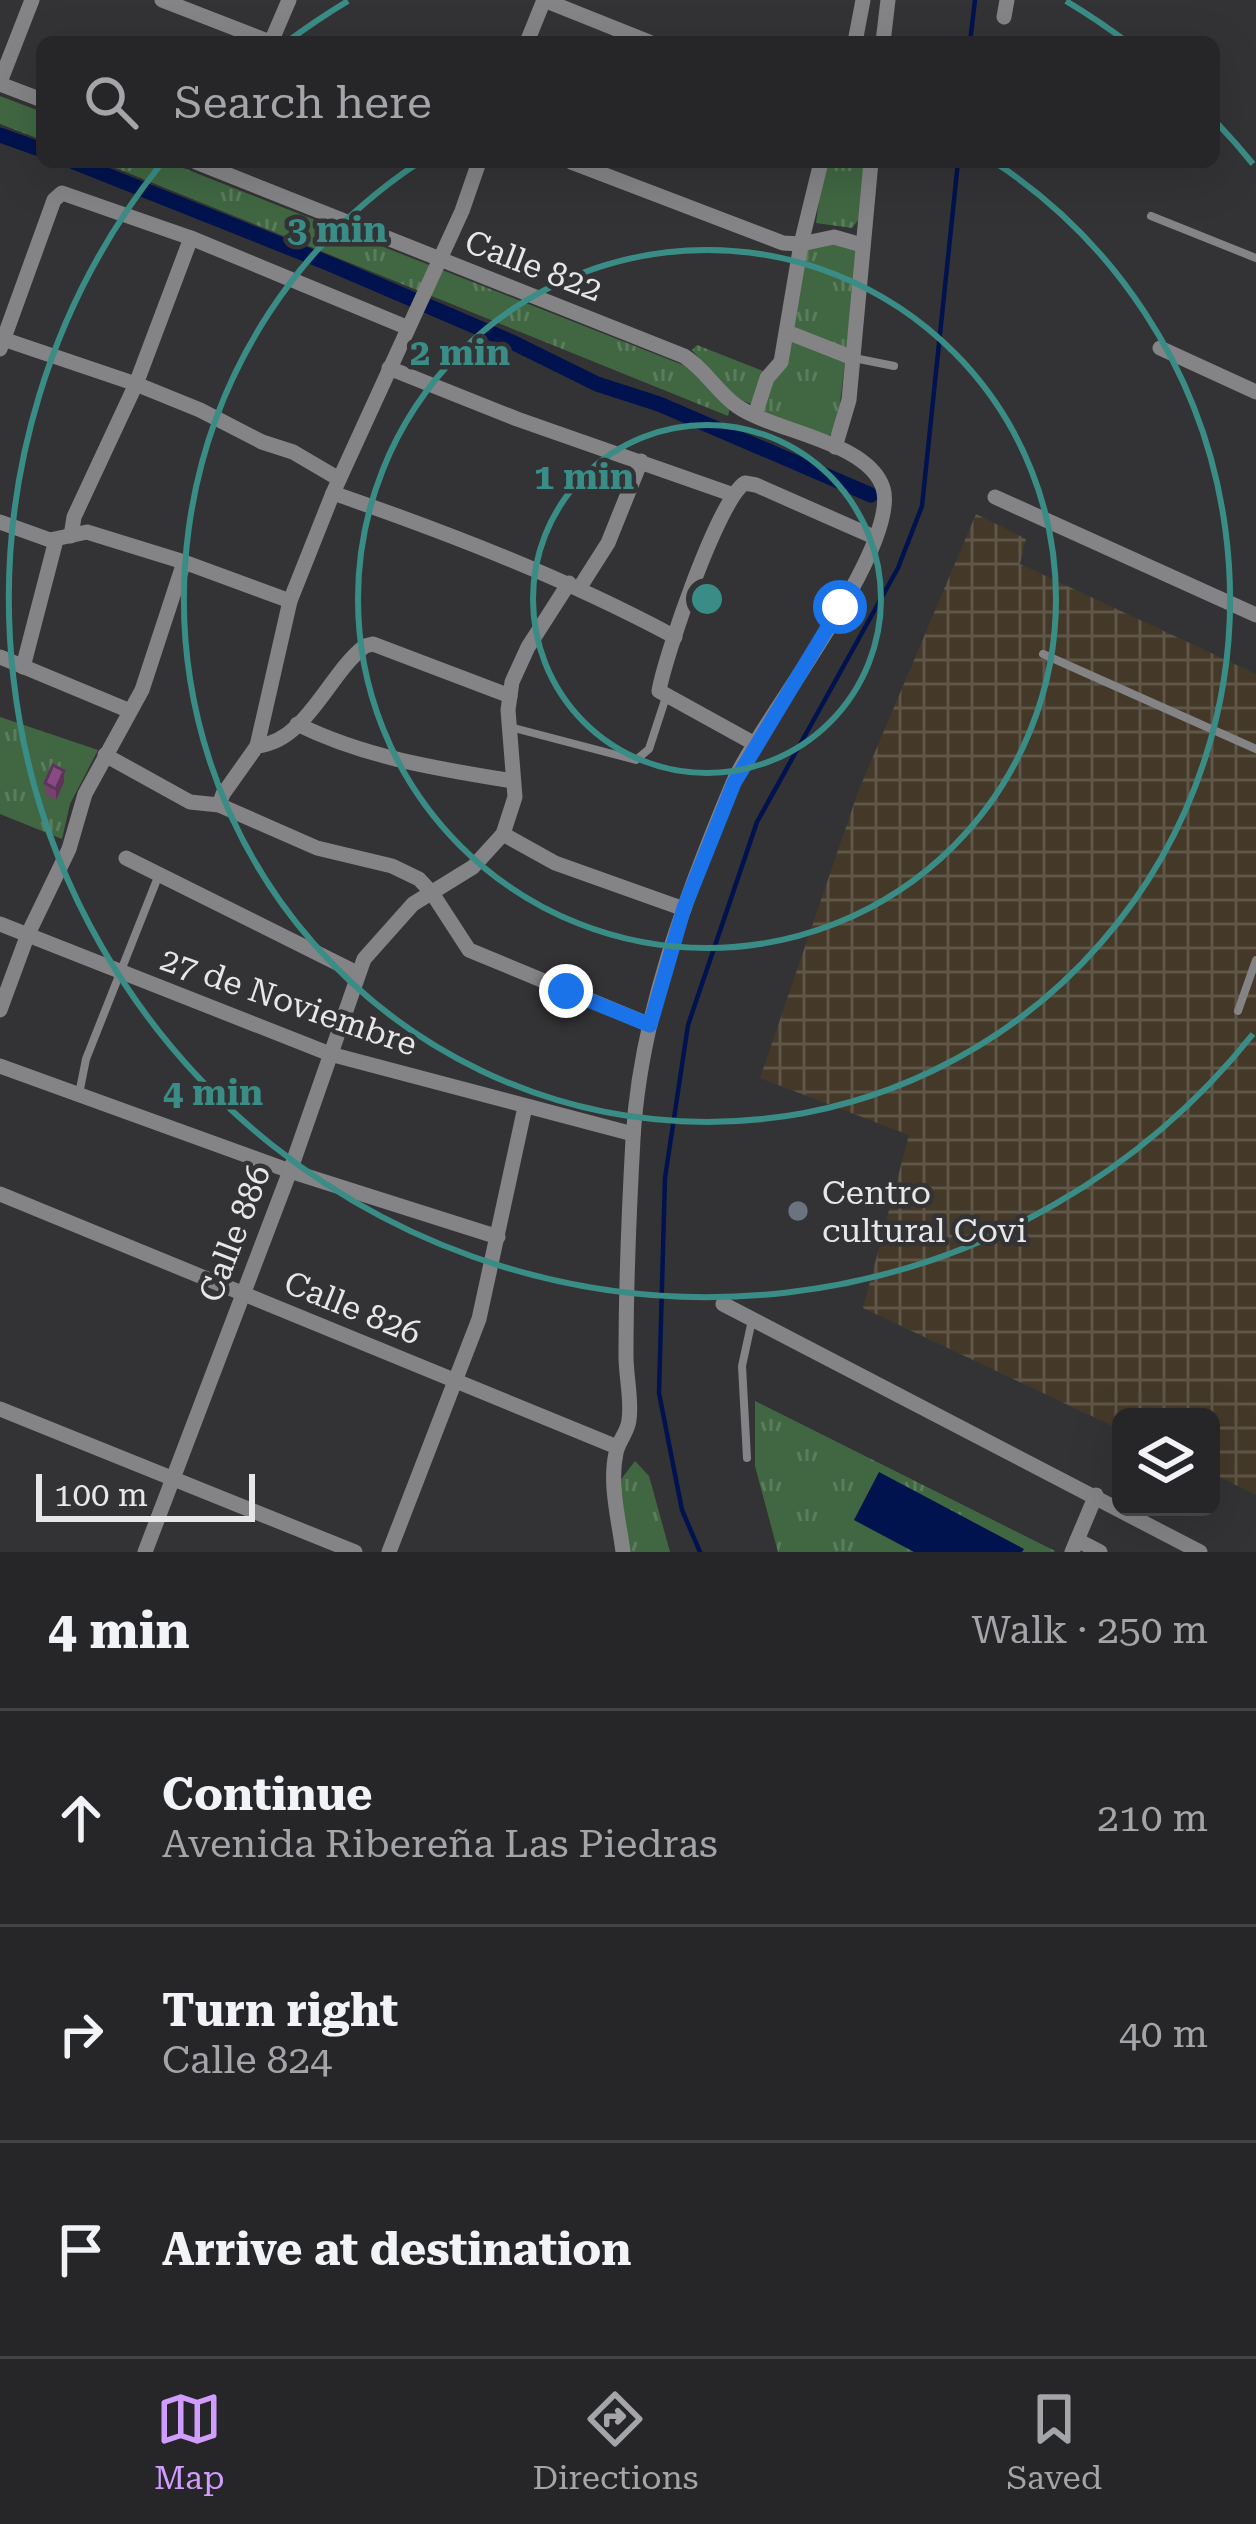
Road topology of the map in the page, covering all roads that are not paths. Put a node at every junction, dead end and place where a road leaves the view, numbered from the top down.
1 (32, 0) edge
2 (162, 0) edge
3 (289, 0) edge
4 (544, 0) edge
5 (863, 0) edge
6 (888, 0) edge
7 (255, 36) edge
8 (273, 36) edge
9 (529, 36) edge
10 (634, 36) edge
11 (856, 36) edge
12 (884, 36) edge
13 (0, 83) edge
14 (36, 98) edge
15 (225, 168) edge
16 (477, 168) edge
17 (587, 168) edge
18 (820, 168) edge
19 (870, 168) edge
20 (1151, 216) dead end
21 (191, 238) junction
22 (801, 244) junction
23 (862, 245) junction
24 (1256, 258) edge
25 (437, 259) junction
26 (409, 321) junction
27 (788, 332) junction
28 (2, 344) edge
29 (1160, 348) dead end
30 (853, 358) junction
31 (895, 366) dead end
32 (389, 368) junction
33 (136, 384) junction
34 (1256, 392) edge
35 (755, 415) junction
36 (835, 447) junction
37 (641, 461) junction
38 (336, 486) junction
39 (731, 494) junction
40 (995, 497) dead end
41 (0, 522) edge
42 (874, 537) junction
43 (64, 538) junction
44 (184, 562) junction
45 (575, 585) junction
46 (290, 601) junction
47 (1256, 615) edge
48 (676, 637) junction
49 (1043, 654) dead end
50 (0, 658) edge
51 (23, 668) junction
52 (510, 696) junction
53 (666, 697) junction
54 (130, 711) junction
55 (297, 724) junction
56 (510, 727) junction
57 (755, 744) junction
58 (257, 746) junction
59 (1256, 749) edge
60 (104, 755) junction
61 (513, 781) junction
62 (219, 805) junction
63 (503, 834) junction
64 (126, 858) dead end
65 (159, 875) junction
66 (433, 893) junction
67 (684, 908) junction
68 (0, 923) edge
69 (28, 934) junction
70 (1256, 961) edge
71 (122, 973) junction
72 (357, 974) junction
73 (0, 1010) edge
74 (1238, 1011) dead end
75 (650, 1025) junction
76 (330, 1054) junction
77 (0, 1066) edge
78 (79, 1095) junction
79 (525, 1107) junction
80 (633, 1134) junction
81 (290, 1172) junction
82 (0, 1194) edge
83 (498, 1238) junction
84 (242, 1295) junction
85 (723, 1304) dead end
86 (752, 1319) junction
87 (455, 1381) junction
88 (0, 1409) edge
89 (617, 1447) junction
90 (747, 1457) dead end
91 (173, 1479) junction
92 (1096, 1495) junction
93 (1075, 1546) edge
94 (145, 1552) edge
95 (355, 1552) edge
96 (389, 1552) edge
97 (623, 1552) edge
98 (1100, 1552) edge
99 (1200, 1552) edge

1 - 13 street
2 - 7 street
3 - 8 street
4 - 9 street
4 - 10 street
5 - 11 street
6 - 12 street
13 - 14 street
15 - 25 street, Calle 822
16 - 25 street
17 - 22 street
18 - 22 street
19 - 23 street
20 - 24 lane
21 - 26 street
21 - 28 street
21 - 33 street
22 - 23 street
22 - 27 street
23 - 30 street
25 - 26 street
25 - 35 street, Calle 822
26 - 32 street
27 - 30 street
27 - 35 street
28 - 33 street
29 - 34 street
30 - 31 lane
30 - 36 street
32 - 37 street
32 - 38 street
33 - 38 street
33 - 43 street
35 - 36 street, Calle 822
36 - 42 street, Calle 822
37 - 39 street
37 - 45 street
38 - 45 street
38 - 46 street
39 - 42 street
39 - 48 street
40 - 47 street
41 - 43 street
42 - 57 street
43 - 44 street
43 - 51 street
44 - 46 street
44 - 54 street
45 - 48 street
45 - 52 street
46 - 58 street
48 - 53 street
49 - 59 lane
50 - 51 street
51 - 54 street
52 - 55 street
52 - 56 street
53 - 56 lane
53 - 57 street
54 - 60 street
55 - 58 street
55 - 61 street
56 - 61 street
57 - 67 street
58 - 62 street
60 - 62 street
60 - 69 street
61 - 63 street
62 - 66 street
63 - 66 street, Calle 886
63 - 67 street
64 - 65 street
65 - 71 lane
65 - 72 street
66 - 72 street, Calle 886
66 - 75 street
67 - 75 street
68 - 69 street, 27 de Noviembre
69 - 71 street, 27 de Noviembre
69 - 73 street
70 - 74 lane
71 - 76 street, 27 de Noviembre
71 - 78 lane
72 - 76 street, Calle 886
75 - 80 street
76 - 79 street, 27 de Noviembre
76 - 81 street, Calle 886
77 - 78 street
78 - 81 street
79 - 80 street, 27 de Noviembre
79 - 83 street
80 - 89 street
81 - 83 street
81 - 84 street, Calle 886
82 - 84 street, Calle 826
83 - 87 street
84 - 87 street, Calle 826
84 - 91 street, Calle 886
85 - 86 street
86 - 90 lane
86 - 92 street
87 - 89 street, Calle 826
87 - 96 street
88 - 91 street
89 - 97 street
91 - 94 street, Calle 886
91 - 95 street
92 - 93 street
92 - 99 street
93 - 98 street

